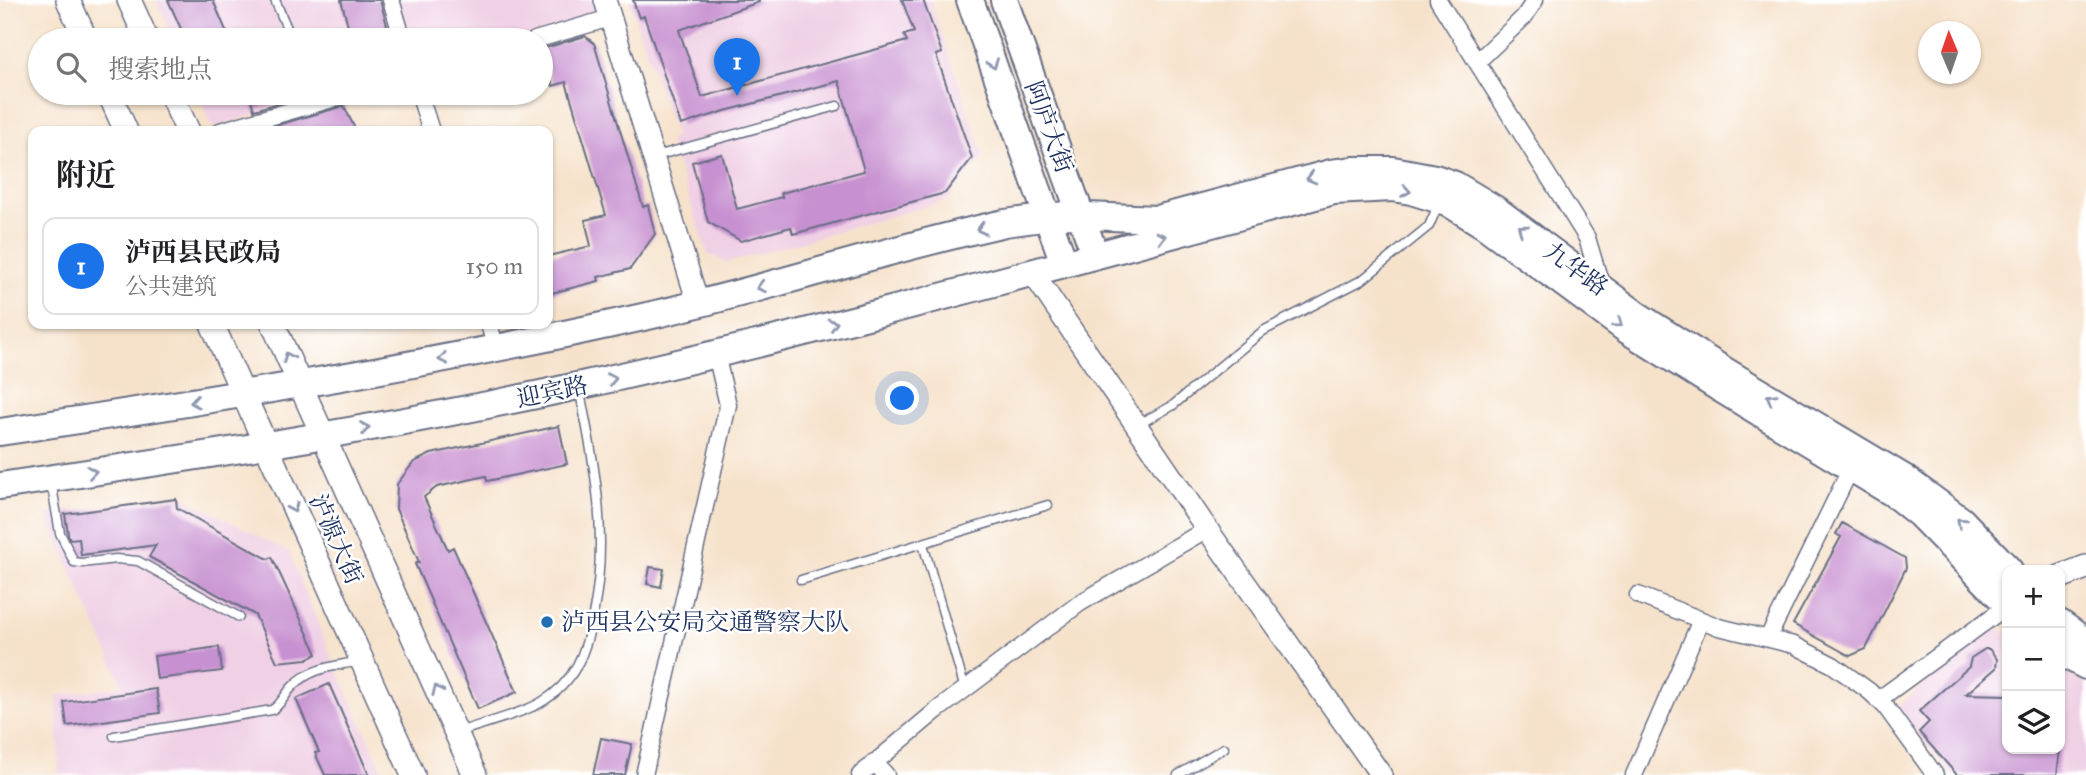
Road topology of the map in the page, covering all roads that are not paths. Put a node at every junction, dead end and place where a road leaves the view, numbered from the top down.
1 (68, 0) edge
2 (129, 0) edge
3 (275, 0) edge
4 (391, 0) edge
5 (970, 0) edge
6 (1004, 0) edge
7 (1438, 0) edge
8 (1535, 0) edge
9 (608, 9) edge
10 (81, 28) edge
11 (142, 28) edge
12 (287, 28) edge
13 (400, 28) edge
14 (553, 32) edge
15 (1477, 62) junction
16 (114, 105) edge
17 (176, 105) edge
18 (311, 105) edge
19 (423, 105) edge
20 (836, 106) dead end
21 (124, 126) edge
22 (186, 126) edge
23 (238, 126) edge
24 (429, 126) edge
25 (653, 156) junction
26 (1440, 200) junction
27 (1081, 216) junction
28 (1048, 217) junction
29 (1095, 255) junction
30 (1064, 263) junction
31 (1032, 272) junction
32 (1602, 288) junction
33 (698, 303) junction
34 (553, 326) edge
35 (214, 329) edge
36 (275, 329) edge
37 (536, 329) edge
38 (493, 336) edge
39 (716, 354) junction
40 (300, 386) junction
41 (579, 386) junction
42 (243, 395) junction
43 (1136, 426) junction
44 (0, 432) edge
45 (323, 436) junction
46 (266, 446) junction
47 (1851, 468) junction
48 (50, 478) junction
49 (0, 486) edge
50 (1048, 505) dead end
51 (1207, 530) junction
52 (923, 544) junction
53 (2004, 565) edge
54 (2086, 567) edge
55 (2065, 575) edge
56 (801, 580) dead end
57 (1638, 595) dead end
58 (2002, 600) edge
59 (2002, 609) edge
60 (239, 617) dead end
61 (1701, 620) junction
62 (2065, 627) edge
63 (1768, 638) junction
64 (2086, 642) edge
65 (2065, 655) edge
66 (362, 661) junction
67 (2086, 666) edge
68 (965, 689) junction
69 (1878, 701) junction
70 (457, 733) junction
71 (114, 736) dead end
72 (1224, 748) dead end
73 (874, 762) junction
74 (413, 775) edge
75 (475, 775) edge
76 (644, 775) edge
77 (860, 775) edge
78 (886, 775) edge
79 (1178, 775) edge
80 (1381, 775) edge
81 (1634, 775) edge
82 (1935, 775) edge

1 - 10 main road
2 - 11 main road
3 - 12 lane
4 - 13 street
5 -> 28 highway
6 - 27 highway, 阿庐大街
7 - 15 street
8 - 15 street
9 - 14 street
9 - 25 street
15 - 32 street
16 - 21 main road
17 - 22 main road
18 - 23 street
19 - 24 street
20 - 25 lane
25 - 33 street
29 -> 26 highway, 九华路
26 - 43 lane
26 -> 47 highway, 九华路
27 - 28 highway
27 - 29 highway, 阿庐大街
32 -> 27 highway, 九华路
28 - 30 highway
28 -> 33 highway
29 - 30 highway, 迎宾路
30 - 31 highway, 迎宾路
39 -> 31 highway, 迎宾路
31 - 43 street
53 -> 32 highway, 九华路
33 - 34 highway
35 - 42 main road, 泸源大街
40 -> 36 main road, 泸源大街
37 - 38 highway
38 -> 40 highway
41 -> 39 highway, 迎宾路
39 - 76 street
40 - 42 highway
40 - 45 main road, 泸源大街
45 -> 41 highway, 迎宾路
41 - 70 lane
42 -> 44 highway
42 - 46 main road, 泸源大街
43 - 51 street
45 - 46 highway, 迎宾路
70 -> 45 main road, 泸源大街
48 -> 46 highway, 迎宾路
46 -> 66 main road, 泸源大街
47 - 58 highway, 九华路
47 - 63 street
48 - 49 highway, 迎宾路
48 - 60 lane
50 - 52 lane
51 - 68 street
51 - 80 street
52 - 56 lane
52 - 68 lane
54 - 55 main road
57 - 61 street
59 - 69 street
61 - 63 street
61 - 81 street
62 - 64 highway
63 - 69 street
65 - 67 highway
66 - 71 lane
66 - 74 main road, 泸源大街
68 - 73 street
69 - 82 street
70 - 75 main road, 泸源大街
72 - 79 lane
73 - 77 street
73 - 78 street

